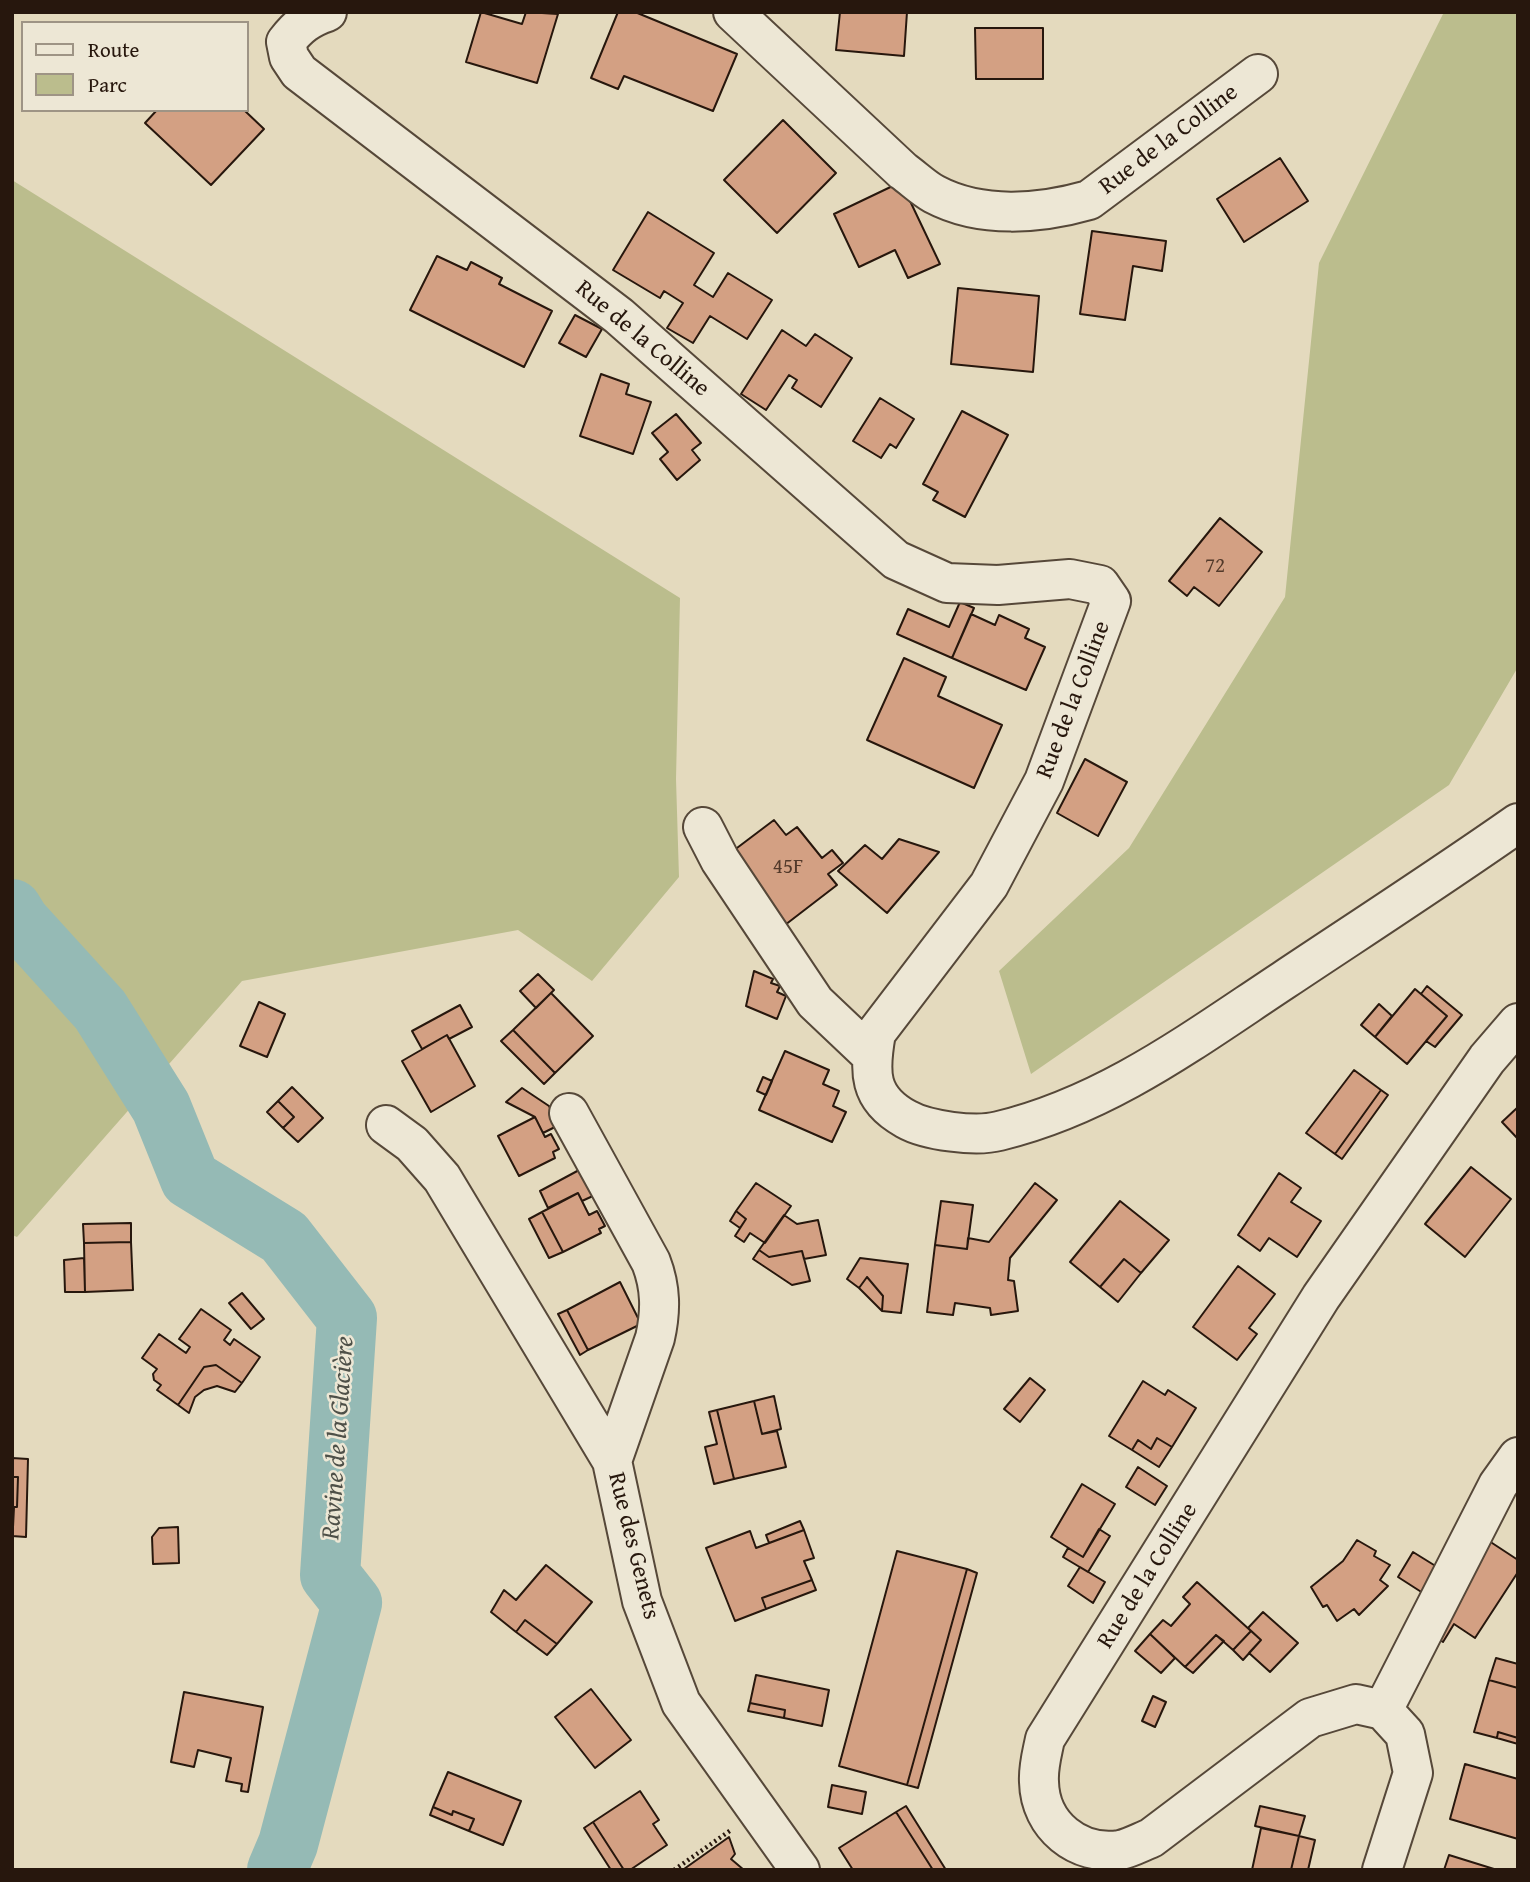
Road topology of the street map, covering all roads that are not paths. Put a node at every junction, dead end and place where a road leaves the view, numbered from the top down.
1 (327, 12) edge
2 (733, 12) edge
3 (1258, 74) dead end
4 (1518, 823) edge
5 (703, 827) dead end
6 (1518, 1023) edge
7 (872, 1056) junction
8 (569, 1113) dead end
9 (386, 1125) dead end
10 (612, 1461) junction
11 (1508, 1471) edge
12 (1383, 1710) junction
13 (1074, 1858) edge
14 (800, 1870) edge
15 (1382, 1870) edge

1 - 7 street, Rue de la Colline
2 - 3 street, Rue de la Colline
4 - 7 street, Rue de la Colline
5 - 7 street
6 - 13 street, Rue de la Colline
8 - 10 street
9 - 10 street, Rue des Genets
10 - 14 street, Rue des Genets
11 - 12 street
12 - 13 street, Rue de la Colline
12 - 15 street

